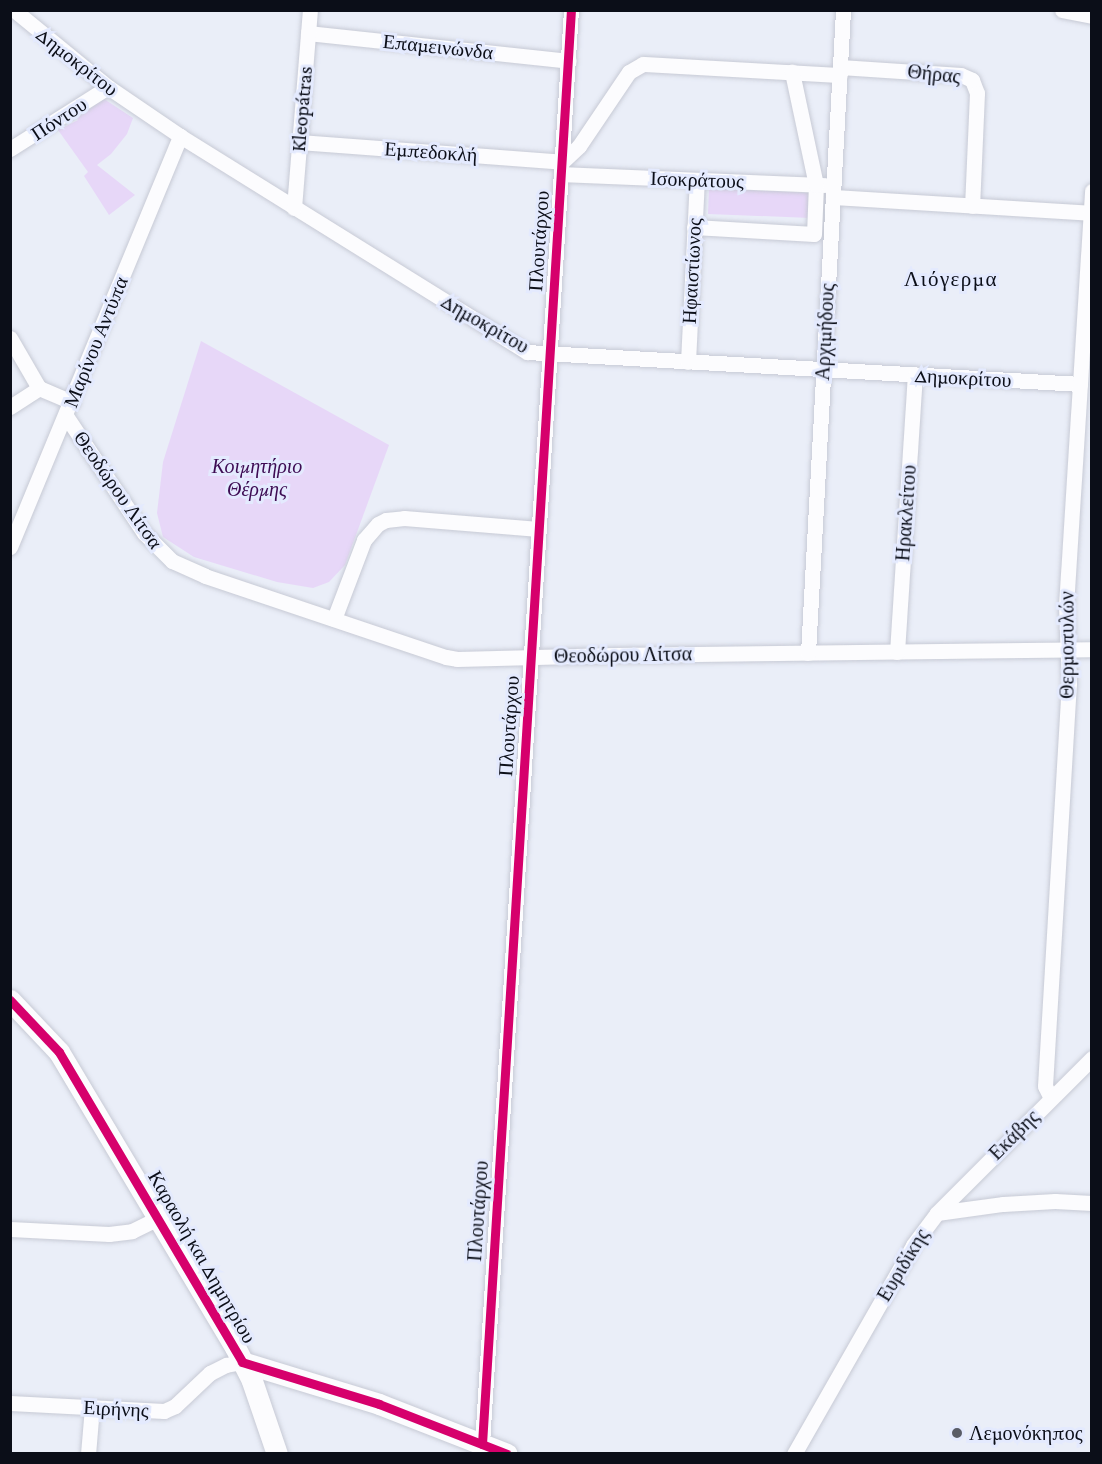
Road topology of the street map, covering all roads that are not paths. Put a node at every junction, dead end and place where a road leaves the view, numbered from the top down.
1 (14, 10) edge
2 (310, 10) edge
3 (571, 10) edge
4 (843, 10) edge
5 (1062, 10) edge
6 (1092, 16) edge
7 (308, 33) junction
8 (568, 61) junction
9 (840, 71) junction
10 (792, 72) junction
11 (108, 87) junction
12 (180, 136) junction
13 (300, 142) junction
14 (10, 149) edge
15 (561, 168) junction
16 (697, 180) junction
17 (816, 185) junction
18 (1092, 190) edge
19 (833, 191) junction
20 (972, 206) junction
21 (294, 208) junction
22 (1091, 210) edge
23 (694, 227) junction
24 (10, 338) edge
25 (550, 354) junction
26 (688, 362) junction
27 (823, 370) junction
28 (915, 375) junction
29 (1080, 384) junction
30 (39, 388) junction
31 (10, 407) edge
32 (69, 409) junction
33 (539, 529) junction
34 (10, 547) edge
35 (334, 619) junction
36 (1066, 648) junction
37 (1092, 649) edge
38 (897, 652) junction
39 (808, 653) junction
40 (531, 657) junction
41 (10, 1000) edge
42 (1092, 1058) edge
43 (1051, 1098) junction
44 (1092, 1203) edge
45 (937, 1214) junction
46 (159, 1218) junction
47 (10, 1229) edge
48 (242, 1362) junction
49 (10, 1403) edge
50 (92, 1407) junction
51 (482, 1444) junction
52 (88, 1454) edge
53 (277, 1454) edge
54 (507, 1454) edge
55 (794, 1454) edge

1 - 11 street, Δημοκρίτου
2 - 7 street, Kleopátras
3 - 8 street, Πλουτάρχου
4 - 9 street, Αρχιμήδους
5 - 6 street
7 - 8 street, Επαμεινώνδα
7 - 13 street, Kleopátras
8 - 15 street, Πλουτάρχου
9 - 10 street
9 - 19 street, Αρχιμήδους
9 - 20 street, Θήρας
10 - 15 street
10 - 17 street
11 - 12 street, Δημοκρίτου
11 - 14 street, Πόντου
12 - 21 street, Δημοκρίτου
12 - 32 street, Μαρίνου Αντύπα
13 - 15 street, Εμπεδοκλή
13 - 21 street, Kleopátras
15 - 16 street, Ισοκράτους
15 - 25 street, Πλουτάρχου
16 - 17 street, Ισοκράτους
16 - 23 street, Ηφαιστίωνος
17 - 19 street, Ισοκράτους
17 - 23 street
18 - 22 street, Θερμοπυλών
19 - 20 street, Ισοκράτους
19 - 27 street, Αρχιμήδους
20 - 22 street, Ισοκράτους
21 - 25 street, Δημοκρίτου
22 - 29 street, Θερμοπυλών
23 - 26 street, Ηφαιστίωνος
24 - 30 street
25 - 26 street, Δημοκρίτου
25 - 33 street, Πλουτάρχου
26 - 27 street, Δημοκρίτου
27 - 28 street, Δημοκρίτου
27 - 39 street, Αρχιμήδους
28 - 29 street, Δημοκρίτου
28 - 38 street, Ηρακλείτου
29 - 36 street, Θερμοπυλών
30 - 31 street
30 - 32 street, Θεοδώρου Λίτσα
32 - 34 street, Μαρίνου Αντύπα
32 - 35 street, Θεοδώρου Λίτσα
33 - 35 street
33 - 40 street, Πλουτάρχου
35 - 40 street, Θεοδώρου Λίτσα
36 - 37 street, Θεοδώρου Λίτσα
36 - 38 street, Θεοδώρου Λίτσα
36 - 43 street, Θερμοπυλών
38 - 39 street, Θεοδώρου Λίτσα
39 - 40 street, Θεοδώρου Λίτσα
40 - 51 street, Πλουτάρχου
41 - 46 street, Καραολή και Δημητρίου
42 - 43 street, Εκάβης
43 - 45 street, Εκάβης
44 - 45 street, Ευριδίκης
45 - 55 street, Ευριδίκης
46 - 47 street
46 - 48 street, Καραολή και Δημητρίου
48 - 50 street, Ειρήνης
48 - 51 street, Καραολή και Δημητρίου
48 - 53 street
49 - 50 street, Ειρήνης
50 - 52 street
51 - 54 street, Καραολή και Δημητρίου

